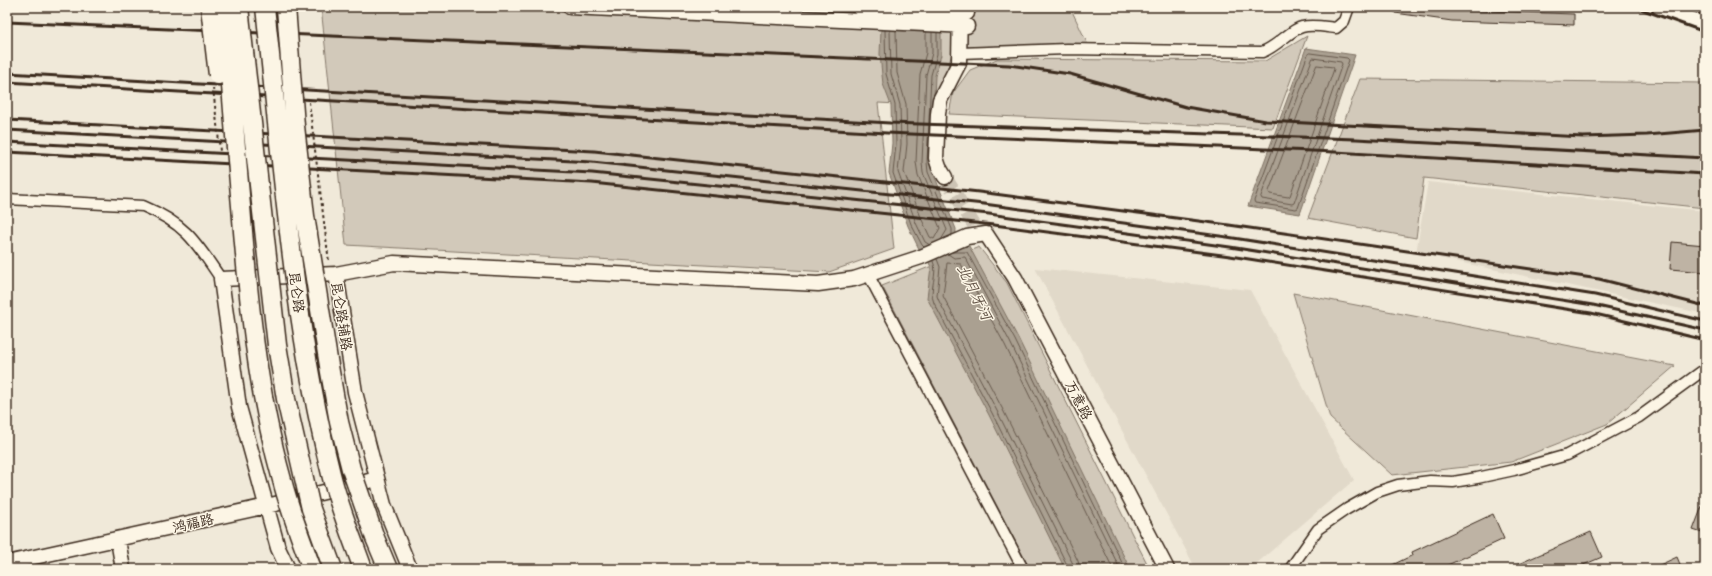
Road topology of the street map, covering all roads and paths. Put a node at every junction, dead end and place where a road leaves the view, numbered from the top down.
1 (210, 7) edge
2 (225, 7) edge
3 (239, 7) edge
4 (265, 7) edge
5 (268, 7) edge
6 (286, 7) edge
7 (570, 7) edge
8 (859, 7) edge
9 (1349, 7) edge
10 (1659, 7) edge
11 (878, 8) edge
12 (961, 16) edge
13 (1705, 24) edge
14 (963, 53) junction
15 (212, 86) dead end
16 (309, 100) dead end
17 (942, 115) dead end
18 (295, 126) junction
19 (942, 146) dead end
20 (221, 158) dead end
21 (7, 199) edge
22 (305, 216) junction
23 (978, 235) junction
24 (327, 247) dead end
25 (336, 274) junction
26 (868, 274) junction
27 (221, 279) junction
28 (248, 296) junction
29 (1705, 369) edge
30 (310, 382) junction
31 (377, 479) junction
32 (267, 506) junction
33 (118, 540) junction
34 (7, 563) edge
35 (124, 569) edge
36 (288, 569) edge
37 (312, 569) edge
38 (333, 569) edge
39 (364, 569) edge
40 (388, 569) edge
41 (410, 569) edge
42 (1023, 569) edge
43 (1158, 569) edge
44 (1167, 569) edge
45 (1290, 569) edge

1 - 28 highway, bridge
2 - 28 highway, bridge
3 - 38 highway, 昆仑路, bridge
4 - 30 highway, 昆仑路, bridge
5 - 18 highway, bridge
6 - 18 highway, bridge
7 - 12 street
8 - 11 street
9 - 14 street
10 - 13 street
11 - 12 street
12 - 14 street
14 - 17 street
14 - 19 street
15 - 20 path, bridge
16 - 24 path, bridge
18 - 22 highway, bridge
21 - 27 street
22 - 30 highway, bridge
22 - 40 highway, bridge
23 - 26 street
23 - 43 street, 万意路
23 - 44 street, 万意路
25 - 26 street
25 - 27 street, 昆仑路辅路
25 - 31 street, 昆仑路辅路
26 - 42 street
27 - 32 street
28 - 37 highway, bridge
29 - 45 street
30 - 39 highway, 昆仑路, bridge
31 - 32 street, 鸿福路
31 - 41 street, 昆仑路辅路
32 - 33 street, 鸿福路
32 - 36 street
33 - 34 street, 鸿福路
33 - 35 street

